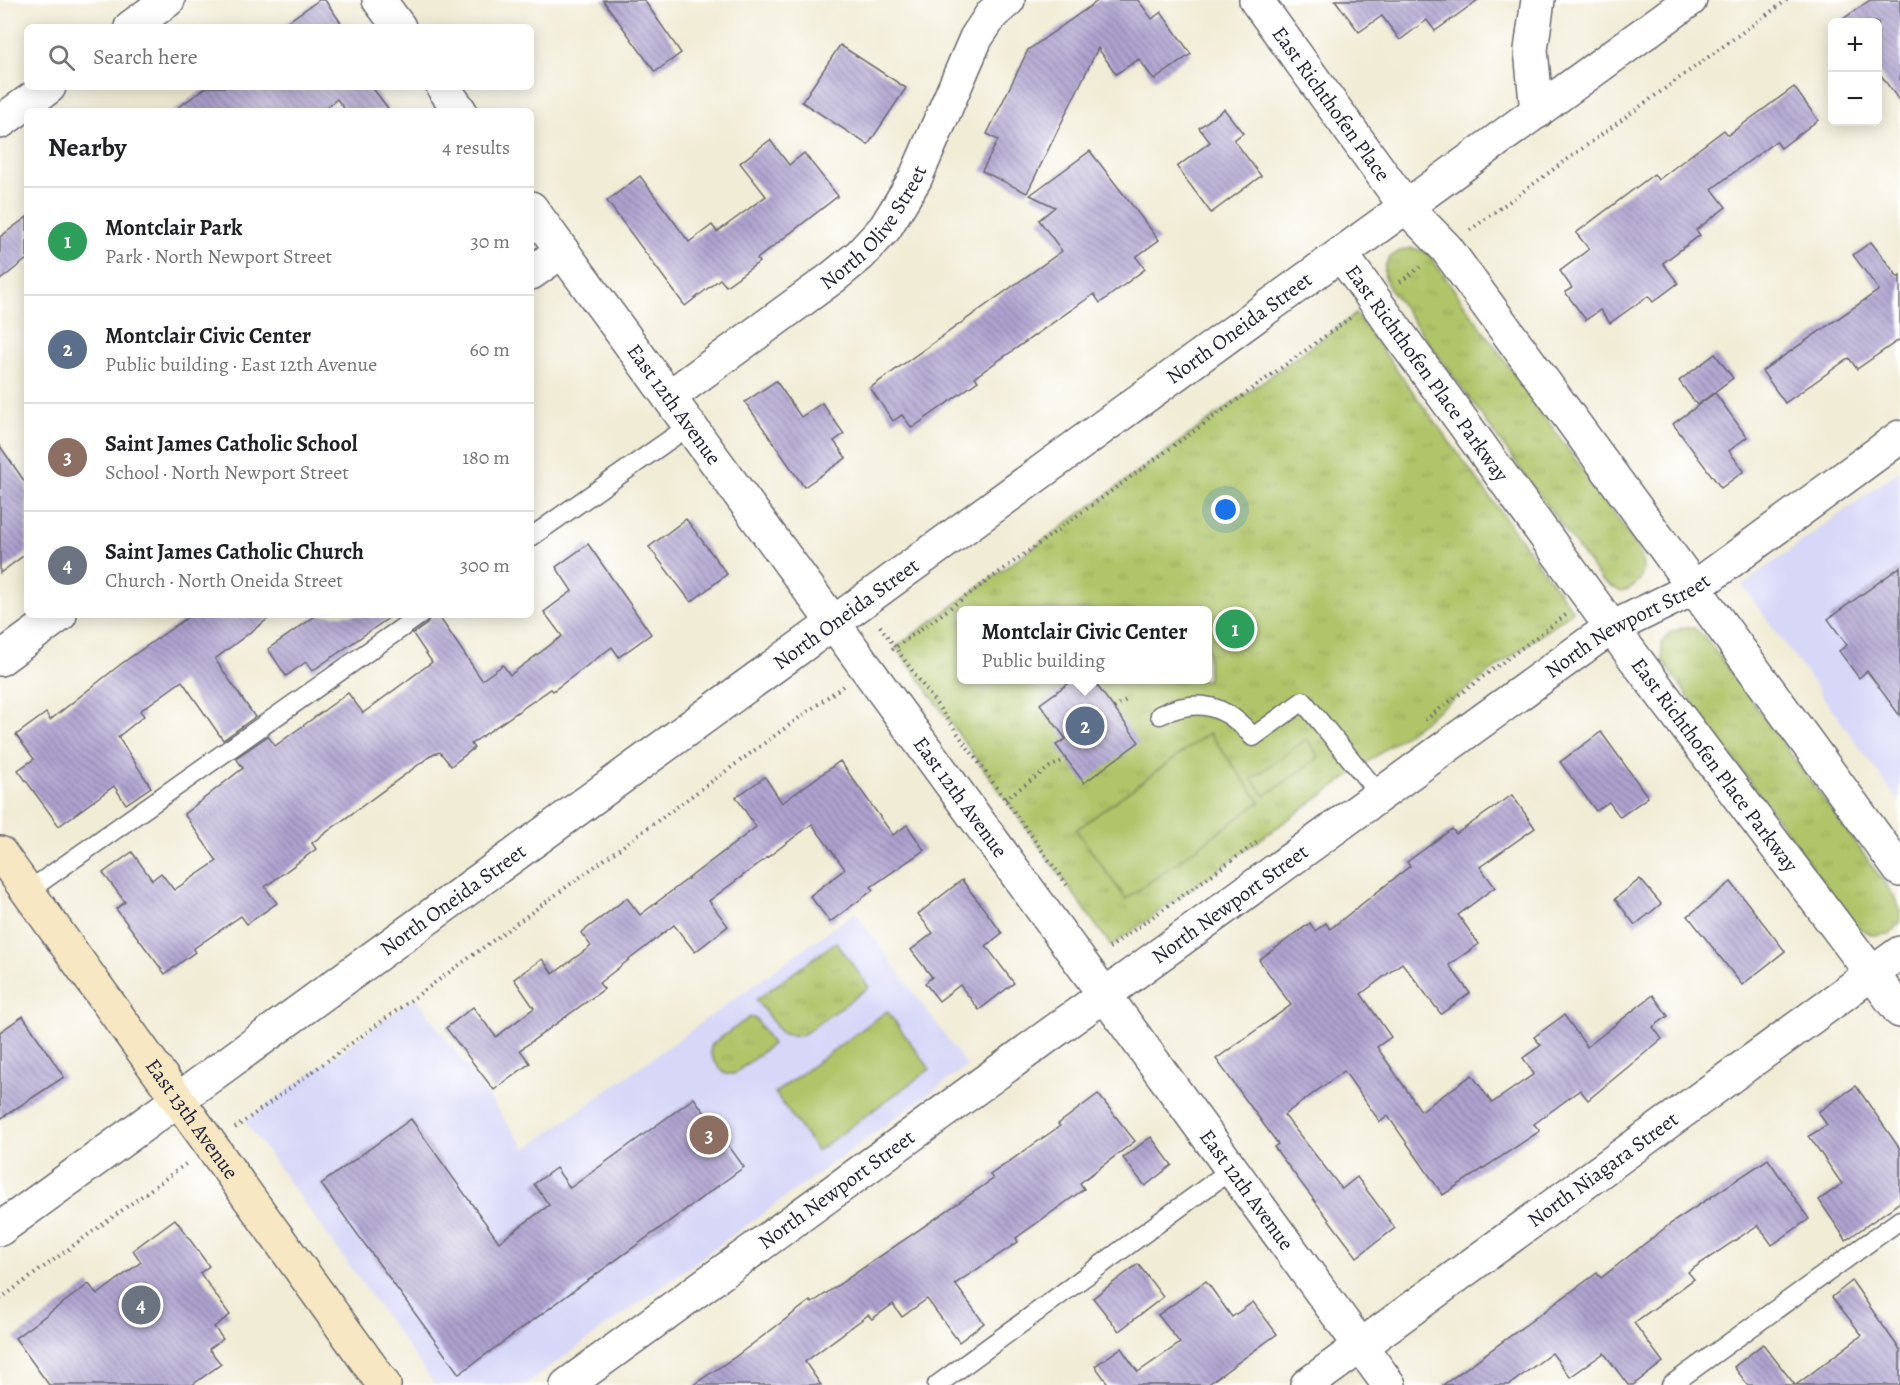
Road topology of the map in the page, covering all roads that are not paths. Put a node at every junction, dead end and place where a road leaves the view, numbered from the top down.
1 (168, 0) edge
2 (379, 0) edge
3 (1256, 0) edge
4 (1538, 0) edge
5 (1690, 0) edge
6 (999, 3) edge
7 (135, 24) edge
8 (397, 24) edge
9 (45, 90) edge
10 (445, 90) edge
11 (458, 108) edge
12 (1537, 112) junction
13 (0, 122) edge
14 (1406, 207) junction
15 (534, 212) edge
16 (562, 251) junction
17 (1341, 254) junction
18 (534, 271) edge
19 (669, 397) junction
20 (689, 426) junction
21 (1900, 437) edge
22 (534, 535) edge
23 (1694, 588) junction
24 (56, 618) edge
25 (416, 618) edge
26 (833, 622) junction
27 (1611, 628) junction
28 (0, 659) edge
29 (1161, 716) dead end
30 (1380, 795) junction
31 (0, 853) edge
32 (1900, 870) edge
33 (28, 891) junction
34 (1900, 953) edge
35 (1872, 973) junction
36 (1105, 995) junction
37 (1900, 1011) edge
38 (178, 1099) junction
39 (1232, 1169) junction
40 (1900, 1220) edge
41 (0, 1229) edge
42 (1361, 1346) junction
43 (384, 1385) edge
44 (567, 1385) edge
45 (937, 1385) edge
46 (1306, 1385) edge
47 (1389, 1385) edge
48 (1671, 1385) edge

1 - 7 street
2 - 8 street
3 - 14 street, East Richthofen Place
4 - 12 street
5 - 12 street, North Oneida Street
6 - 19 street, North Olive Street
9 - 13 street
10 - 11 street
12 - 14 street, North Oneida Street
14 - 17 street, North Oneida Street
14 - 23 street
15 - 16 street, East 12th Avenue
16 - 18 street
16 - 19 street, East 12th Avenue
17 - 26 street, North Oneida Street
17 - 27 street, East Richthofen Place Parkway
19 - 20 street, East 12th Avenue
20 - 22 lane
20 - 26 street, East 12th Avenue
21 - 23 street, North Newport Street
23 - 27 street, North Newport Street
23 - 32 street
24 - 28 street
25 - 33 lane
26 - 36 street, East 12th Avenue
26 - 38 street, North Oneida Street
27 - 30 street, North Newport Street
27 - 35 street, East Richthofen Place Parkway
29 - 30 lane
30 - 36 street, North Newport Street
31 - 33 main road, East 13th Avenue
33 - 38 main road, East 13th Avenue
34 - 35 street, North Niagara Street
35 - 37 street, East Richthofen Place Parkway
35 - 42 street, North Niagara Street
36 - 39 street, East 12th Avenue
36 - 44 street, North Newport Street
38 - 41 street, North Oneida Street
38 - 43 main road, East 13th Avenue
39 - 42 street, East 12th Avenue
39 - 45 lane
40 - 48 lane
42 - 46 street, North Niagara Street
42 - 47 street, East 12th Avenue

